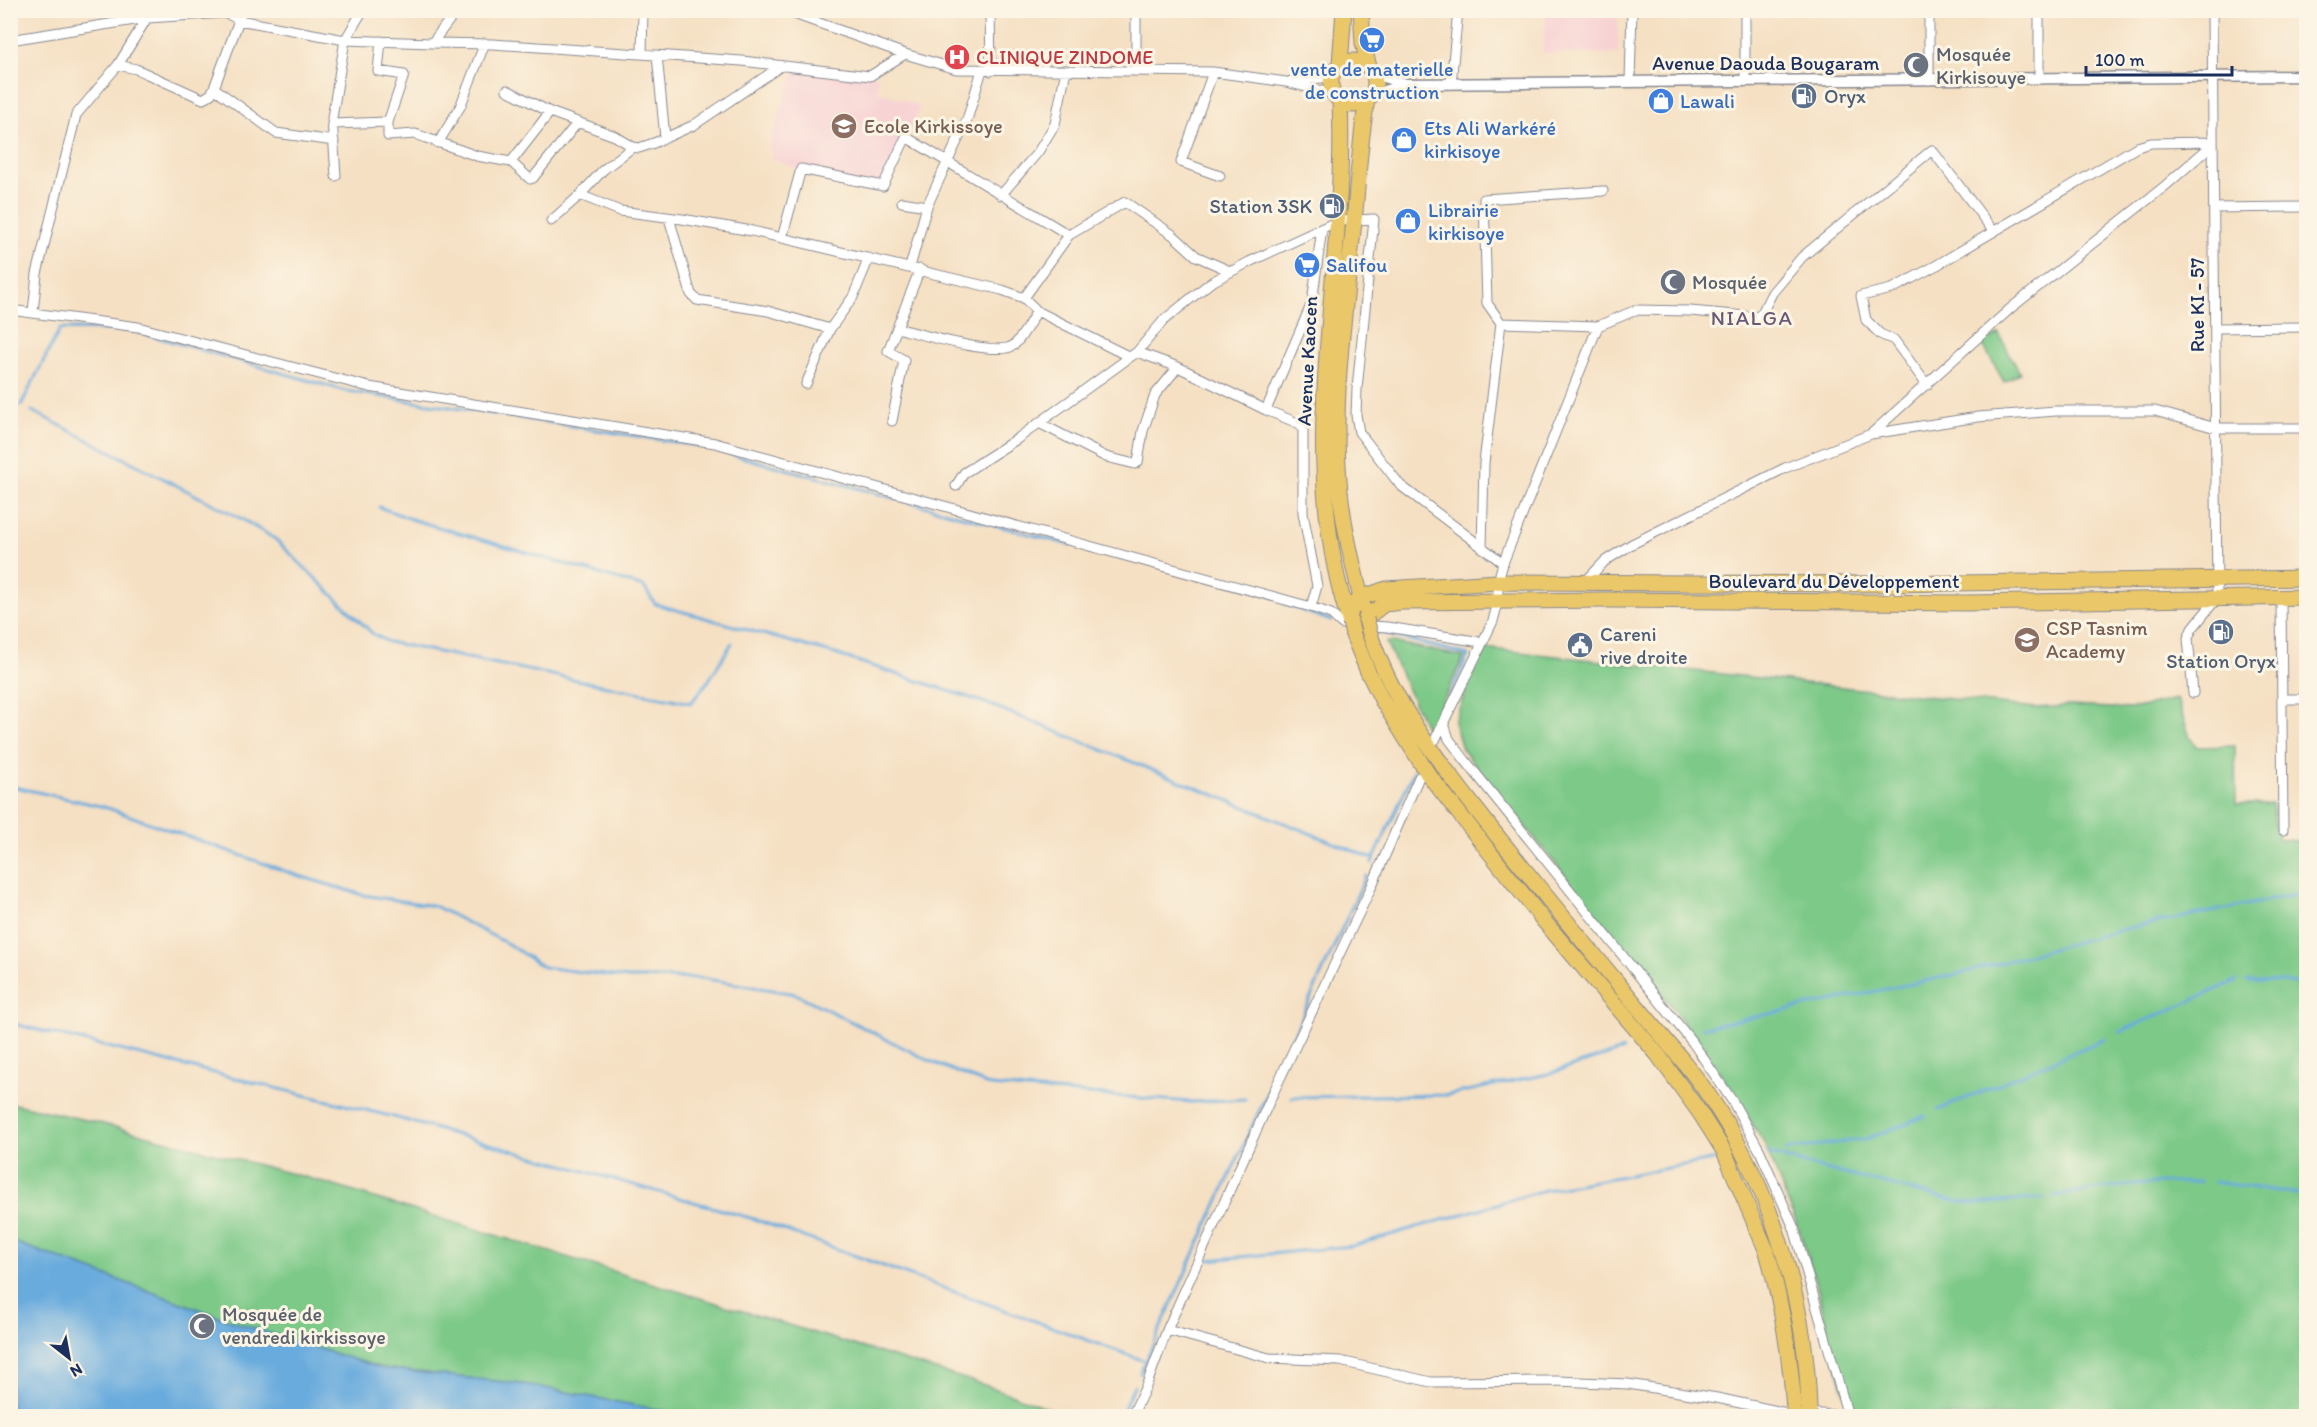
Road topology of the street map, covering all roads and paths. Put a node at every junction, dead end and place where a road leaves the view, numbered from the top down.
1 (363, 10) edge
2 (457, 10) edge
3 (643, 10) edge
4 (783, 10) edge
5 (990, 10) edge
6 (1136, 10) edge
7 (1344, 10) edge
8 (1361, 10) edge
9 (1458, 10) edge
10 (1632, 10) edge
11 (1745, 10) edge
12 (1929, 10) edge
13 (2039, 10) edge
14 (2212, 10) edge
15 (228, 12) edge
16 (147, 18) junction
17 (239, 20) junction
18 (10, 40) edge
19 (345, 40) junction
20 (381, 41) junction
21 (432, 43) junction
22 (485, 43) junction
23 (642, 54) junction
24 (904, 54) junction
25 (657, 55) junction
26 (118, 65) junction
27 (781, 66) junction
28 (986, 70) junction
29 (1066, 70) junction
30 (1335, 70) junction
31 (1136, 71) junction
32 (1371, 71) junction
33 (1213, 72) junction
34 (2307, 76) edge
35 (2213, 77) junction
36 (2039, 79) junction
37 (1929, 80) junction
38 (1745, 81) junction
39 (1286, 82) junction
40 (1630, 82) junction
41 (1407, 84) junction
42 (1451, 84) junction
43 (214, 88) junction
44 (507, 90) dead end
45 (1337, 98) junction
46 (1369, 98) junction
47 (550, 112) junction
48 (388, 122) junction
49 (578, 122) junction
50 (332, 123) junction
51 (665, 138) junction
52 (333, 141) junction
53 (438, 143) junction
54 (2213, 143) junction
55 (633, 147) junction
56 (511, 162) junction
57 (947, 162) junction
58 (336, 176) dead end
59 (1220, 176) dead end
60 (1604, 191) dead end
61 (580, 195) junction
62 (1001, 195) junction
63 (902, 202) dead end
64 (927, 206) junction
65 (2307, 207) edge
66 (2214, 208) junction
67 (669, 218) junction
68 (1354, 219) junction
69 (551, 221) dead end
70 (1338, 221) junction
71 (1322, 228) junction
72 (1994, 232) junction
73 (1069, 235) junction
74 (782, 238) junction
75 (869, 258) junction
76 (910, 267) junction
77 (920, 269) junction
78 (1230, 271) junction
79 (1024, 298) junction
80 (10, 310) edge
81 (1037, 311) junction
82 (33, 312) junction
83 (1501, 323) junction
84 (1598, 326) junction
85 (2215, 327) junction
86 (2307, 327) edge
87 (831, 328) junction
88 (897, 328) junction
89 (1133, 354) junction
90 (1178, 367) junction
91 (806, 384) dead end
92 (1927, 385) junction
93 (1266, 410) junction
94 (892, 421) dead end
95 (1039, 423) junction
96 (2216, 428) junction
97 (2307, 428) edge
98 (1871, 434) junction
99 (956, 486) dead end
100 (1482, 548) junction
101 (1503, 563) junction
102 (1354, 565) junction
103 (2217, 578) junction
104 (2307, 578) edge
105 (1498, 582) junction
106 (1647, 583) junction
107 (1704, 583) junction
108 (1584, 584) junction
109 (1386, 589) junction
110 (2281, 597) junction
111 (2307, 597) edge
112 (2217, 598) junction
113 (1361, 599) junction
114 (1647, 601) junction
115 (1703, 601) junction
116 (1498, 602) junction
117 (1311, 607) junction
118 (1367, 623) junction
119 (1351, 626) junction
120 (1481, 642) junction
121 (2193, 693) dead end
122 (2282, 699) junction
123 (2307, 699) edge
124 (1444, 724) junction
125 (1436, 740) dead end
126 (1419, 777) dead end
127 (2283, 830) dead end
128 (1731, 1149) junction
129 (1740, 1167) junction
130 (1167, 1330) junction
131 (1794, 1412) edge
132 (1809, 1414) edge
133 (1132, 1416) edge
134 (1851, 1416) edge

1 - 19 street
2 - 21 street
3 - 23 street
4 - 24 street
5 - 28 street
6 - 31 street
7 - 30 highway
8 - 32 highway
9 - 42 street
10 - 40 street
11 - 38 street
12 - 37 street
13 - 36 street
14 - 35 street, Rue KI - 57
15 - 16 street
15 - 17 street
16 - 18 street
16 - 26 street
17 - 19 street
17 - 43 street
19 - 20 street
19 - 50 street
20 - 21 street
20 - 48 street
21 - 22 street
22 - 23 street
22 - 53 street
23 - 25 street
24 - 27 street
24 - 28 street
25 - 27 street
25 - 51 street
26 - 43 street
26 - 82 street
27 - 51 street
28 - 29 street
28 - 57 street
29 - 31 street
29 - 62 street
30 - 32 highway
30 - 39 street
30 - 45 highway
31 - 33 street
32 - 41 street, Avenue Daouda Bougaram
32 - 46 highway
33 - 39 street
33 - 59 street
34 - 35 street, Avenue Daouda Bougaram
35 - 36 street, Avenue Daouda Bougaram
35 - 54 street, Rue KI - 57
36 - 37 street, Avenue Daouda Bougaram
37 - 38 street, Avenue Daouda Bougaram
38 - 40 street, Avenue Daouda Bougaram
39 - 45 street
40 - 42 street, Avenue Daouda Bougaram
41 - 42 street, Avenue Daouda Bougaram
41 - 46 street, Avenue Daouda Bougaram
43 - 52 street
44 - 47 street
45 - 46 highway
45 - 70 highway, Avenue Kaocen
46 - 68 highway, Avenue Kaocen
47 - 49 street
47 - 56 street
48 - 50 street
48 - 53 street
49 - 55 street
49 - 56 street
50 - 52 street
51 - 55 street
52 - 58 street
53 - 56 street
54 - 66 street, Rue KI - 57
54 - 72 street
54 - 92 street
55 - 61 street
57 - 62 street
57 - 64 street
57 - 74 street
60 - 83 street
61 - 67 street
61 - 69 street
62 - 73 street
63 - 64 street
64 - 76 street
65 - 66 street
66 - 85 street, Rue KI - 57
67 - 74 street
67 - 87 street
68 - 70 street
68 - 100 street
68 - 102 highway, Avenue Kaocen
70 - 71 street
70 - 119 highway, Avenue Kaocen
71 - 78 street
71 - 93 street
72 - 84 street
72 - 92 street
73 - 78 street
73 - 79 street
74 - 75 street
75 - 76 street
75 - 87 street
76 - 77 street
77 - 79 street
77 - 88 street
78 - 89 street
79 - 81 street
80 - 82 street
81 - 88 street
81 - 89 street
82 - 117 street
83 - 84 street
83 - 100 street
84 - 101 street
85 - 86 street
85 - 96 street, Rue KI - 57
87 - 91 street
88 - 94 street
89 - 90 street
89 - 95 street
90 - 93 street
90 - 95 street
92 - 98 street
93 - 117 street
95 - 99 street
96 - 97 street
96 - 98 street
96 - 103 street, Rue KI - 57
98 - 108 street
100 - 101 street
101 - 105 street
102 - 109 highway
102 - 113 highway, Avenue Kaocen
103 - 104 highway, Boulevard du Développement
103 - 107 highway, Boulevard du Développement
103 - 112 street, Rue KI - 57
105 - 108 highway, Boulevard du Développement
105 - 109 highway, Boulevard du Développement
105 - 116 street
106 - 107 highway, Boulevard du Développement
106 - 108 highway, Boulevard du Développement
106 - 114 highway
107 - 115 highway
109 - 113 highway, Boulevard du Développement
110 - 111 highway, Boulevard du Développement
110 - 112 highway, Boulevard du Développement
110 - 122 street
112 - 115 highway, Boulevard du Développement
112 - 121 street
113 - 118 highway, Avenue Kaocen
113 - 119 highway
114 - 115 highway, Boulevard du Développement
114 - 116 highway, Boulevard du Développement
116 - 118 highway, Boulevard du Développement
116 - 120 street
117 - 120 street
118 - 128 highway, Avenue Kaocen
119 - 128 highway, Avenue Kaocen
120 - 124 street
122 - 123 street
122 - 127 street
124 - 125 street
124 - 134 street
126 - 130 street
128 - 129 highway
129 - 131 highway
129 - 132 highway
130 - 133 street
130 - 134 street

